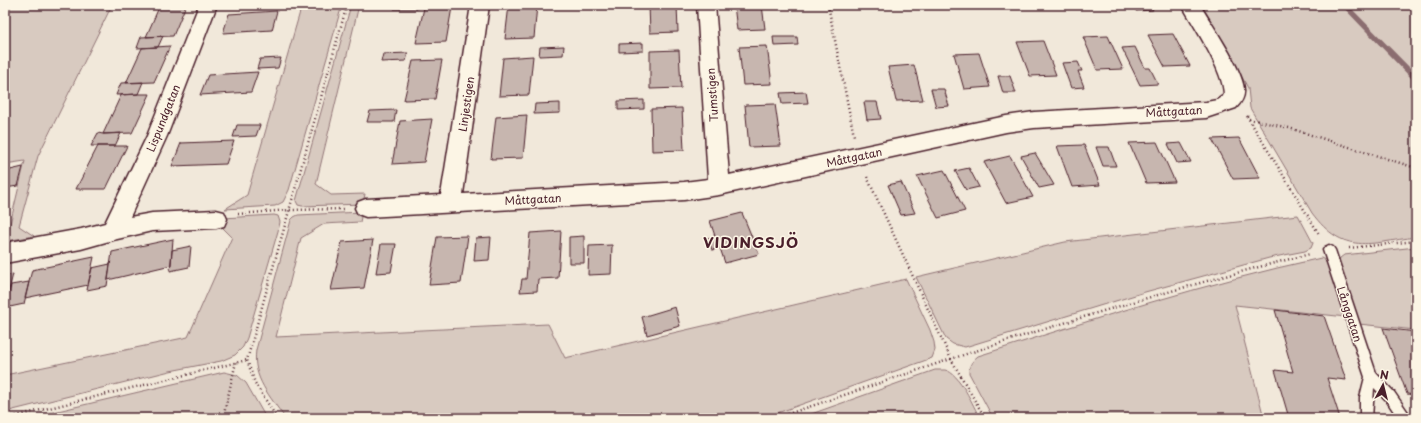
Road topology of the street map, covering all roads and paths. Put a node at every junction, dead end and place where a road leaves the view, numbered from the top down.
1 (208, 5) edge
2 (347, 5) edge
3 (480, 5) edge
4 (706, 5) edge
5 (828, 5) edge
6 (1191, 5) edge
7 (1234, 97) junction
8 (1249, 119) junction
9 (858, 156) junction
10 (1416, 168) edge
11 (719, 186) junction
12 (451, 203) junction
13 (366, 208) joint
14 (289, 210) junction
15 (216, 219) joint
16 (113, 230) junction
17 (1416, 241) edge
18 (1329, 250) junction
19 (5, 253) edge
20 (951, 359) junction
21 (246, 360) junction
22 (236, 362) junction
23 (1371, 377) junction
24 (8, 418) edge
25 (223, 418) edge
26 (277, 418) edge
27 (776, 418) edge
28 (985, 418) edge
29 (1366, 418) edge
30 (1406, 418) edge

1 - 16 street, Lispundgatan
2 - 14 path
3 - 12 street, Linjestigen
4 - 11 street, Tumstigen
5 - 9 path
6 - 7 street
7 - 8 path
7 - 9 street, Måttgatan
8 - 10 path
8 - 18 path
9 - 11 street, Måttgatan
9 - 20 path
11 - 12 street, Måttgatan
12 - 13 street, Måttgatan
13 - 14 path
14 - 15 path
14 - 21 path
15 - 16 street
16 - 19 street
17 - 18 path
18 - 20 path
18 - 23 lane, Långgatan
20 - 27 path
20 - 28 path
21 - 22 path
21 - 26 path
22 - 24 path
22 - 25 path
23 - 29 lane
23 - 30 lane, Långgatan

